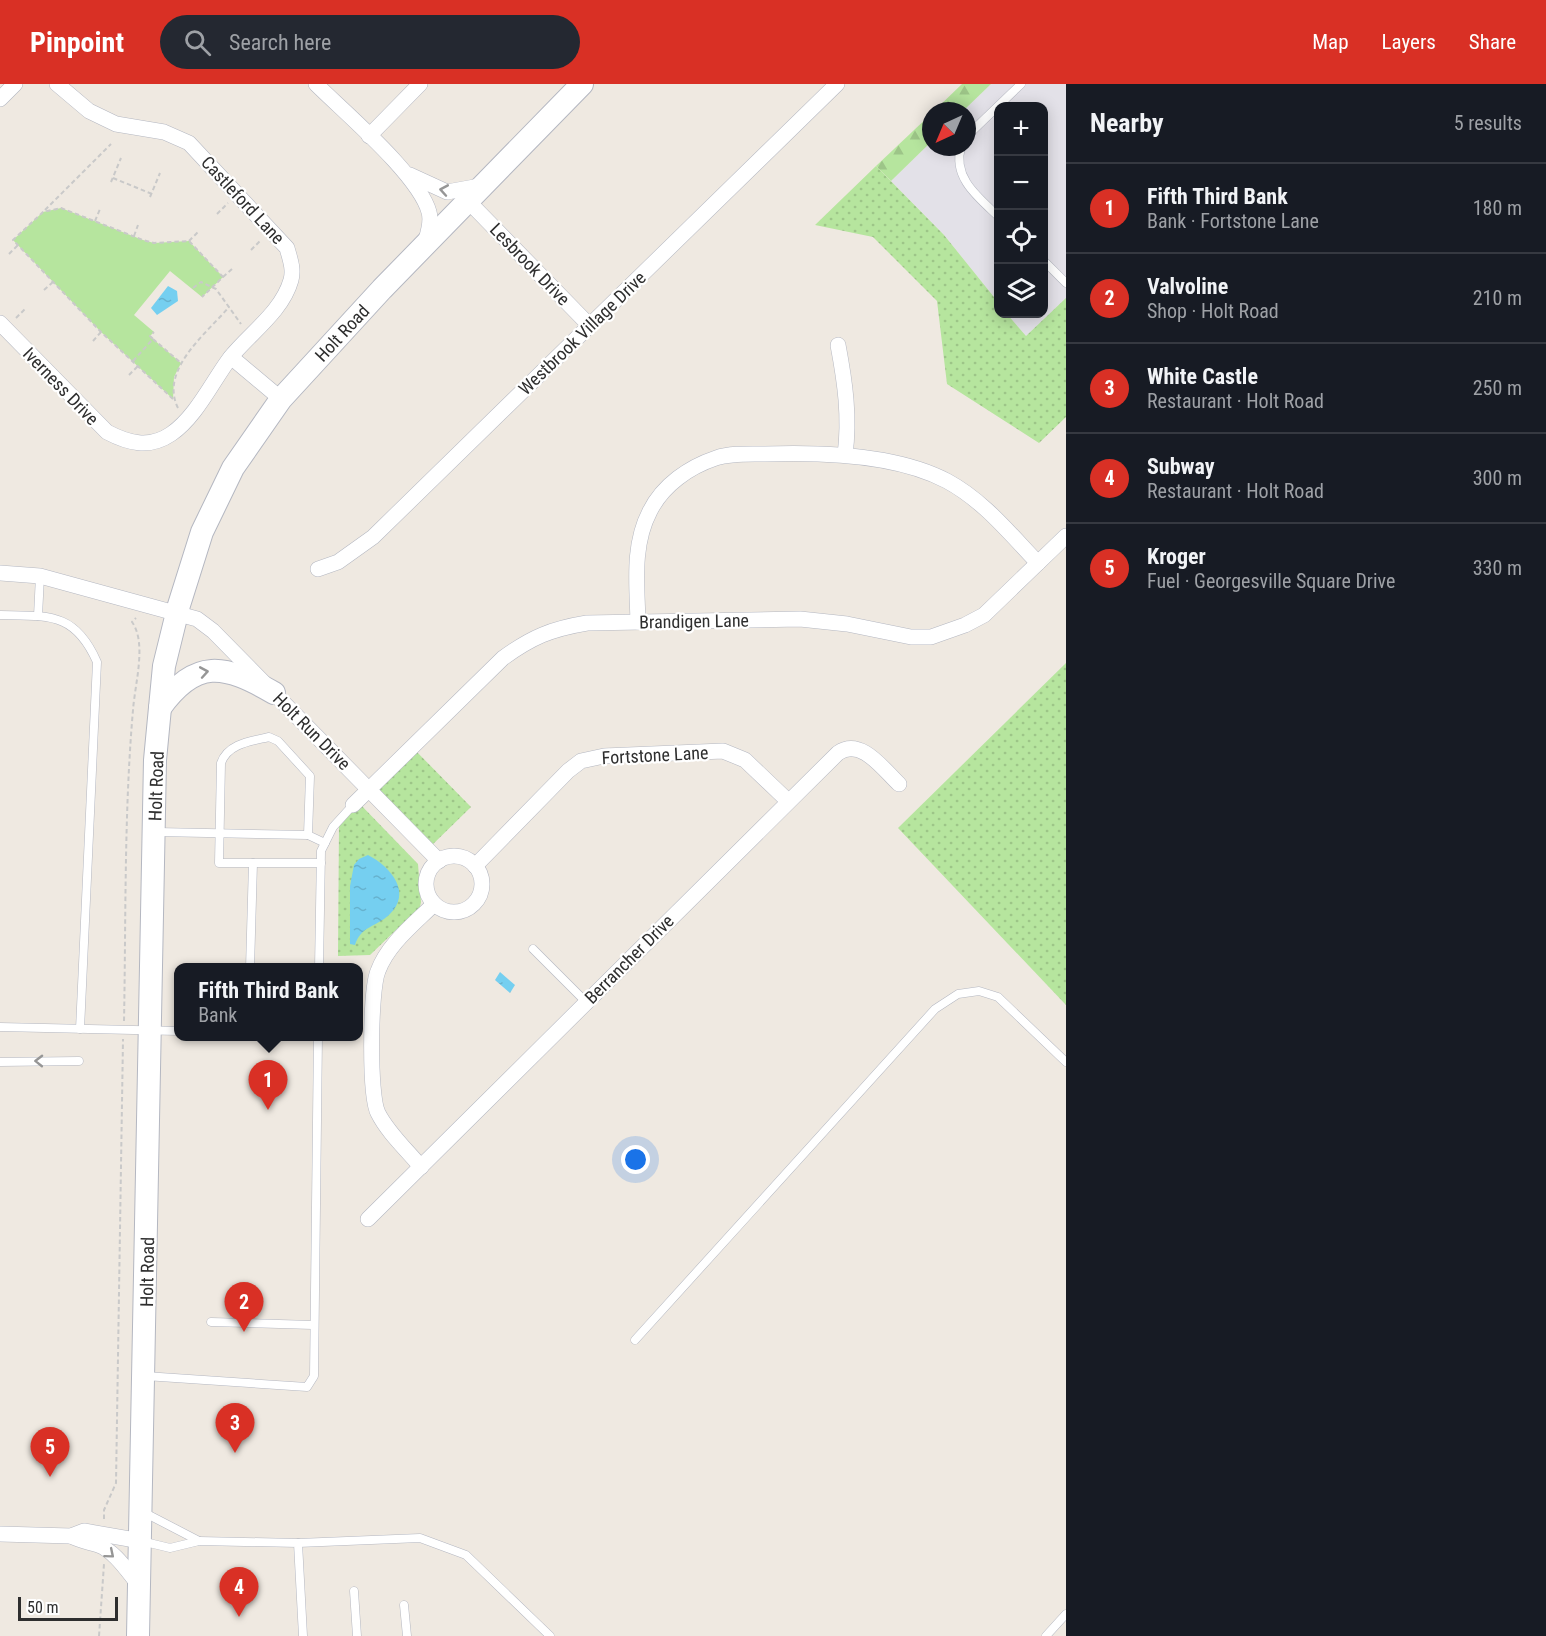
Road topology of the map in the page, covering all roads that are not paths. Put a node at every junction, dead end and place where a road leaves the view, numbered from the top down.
1 (57, 84) edge
2 (316, 84) edge
3 (420, 84) edge
4 (582, 84) edge
5 (837, 84) edge
6 (1021, 84) edge
7 (976, 127) edge
8 (369, 136) junction
9 (960, 156) edge
10 (405, 171) junction
11 (486, 185) junction
12 (469, 202) junction
13 (994, 213) edge
14 (425, 246) junction
15 (1045, 264) edge
16 (1066, 283) edge
17 (0, 323) edge
18 (590, 326) junction
19 (838, 345) dead end
20 (231, 357) junction
21 (281, 399) junction
22 (845, 455) junction
23 (1066, 536) edge
24 (1038, 563) junction
25 (318, 569) dead end
26 (0, 573) edge
27 (40, 576) junction
28 (177, 613) junction
29 (0, 615) edge
30 (38, 616) junction
31 (638, 622) junction
32 (274, 693) junction
33 (160, 708) junction
34 (899, 784) dead end
35 (369, 789) junction
36 (788, 801) junction
37 (353, 805) joint
38 (154, 832) junction
39 (219, 834) junction
40 (308, 835) junction
41 (325, 843) junction
42 (439, 861) junction
43 (253, 863) junction
44 (321, 863) junction
45 (475, 866) junction
46 (434, 904) junction
47 (533, 949) dead end
48 (250, 963) edge
49 (319, 963) edge
50 (586, 1002) junction
51 (0, 1028) edge
52 (80, 1029) junction
53 (151, 1030) junction
54 (174, 1031) edge
55 (318, 1041) edge
56 (79, 1061) dead end
57 (0, 1062) edge
58 (1066, 1062) edge
59 (421, 1167) junction
60 (368, 1219) dead end
61 (211, 1322) dead end
62 (313, 1325) junction
63 (634, 1340) dead end
64 (145, 1376) junction
65 (142, 1511) junction
66 (0, 1534) edge
67 (104, 1541) junction
68 (141, 1541) junction
69 (199, 1541) junction
70 (298, 1543) junction
71 (139, 1585) junction
72 (354, 1591) dead end
73 (404, 1605) dead end
74 (1066, 1614) edge
75 (138, 1636) edge
76 (303, 1636) edge
77 (357, 1636) edge
78 (407, 1636) edge
79 (550, 1636) edge
80 (1046, 1636) edge

1 - 20 street, Castleford Lane
2 - 8 street
3 - 8 street
4 - 11 main road, Holt Road
5 - 18 street, Westbrook Village Drive
6 - 7 lane
8 - 10 street
9 - 13 lane
11 -> 10 street
10 - 14 street
11 - 12 main road, Holt Road
12 - 14 main road, Holt Road
12 - 18 street, Lesbrook Drive
14 - 21 main road, Holt Road
15 - 16 lane
17 - 20 street, Iverness Drive
18 - 25 street, Westbrook Village Drive
19 - 22 street
20 - 21 street
21 - 28 main road, Holt Road
22 - 24 street
22 - 31 street
23 - 24 street, Brandigen Lane
24 - 31 street, Brandigen Lane
26 - 27 street, Holt Run Drive
27 - 28 street, Holt Run Drive
27 - 30 lane
28 - 32 street, Holt Run Drive
28 - 33 main road, Holt Road
29 - 30 lane
30 - 52 lane
31 - 35 street, Brandigen Lane
33 -> 32 main road
32 - 35 street, Holt Run Drive
33 - 38 main road, Holt Road
34 - 36 street, Berrancher Drive
35 - 37 street, Brandigen Lane
35 - 42 street, Holt Run Drive
36 - 45 street, Fortstone Lane
36 - 50 street, Berrancher Drive
37 - 41 lane
38 - 39 lane
38 - 53 main road, Holt Road
39 - 40 lane
39 - 40 lane
39 - 43 lane
40 - 41 lane
41 - 44 lane
42 - 45 street
42 - 46 street
43 - 44 lane
43 - 48 lane
44 - 49 lane
45 - 46 street
46 - 59 street
47 - 50 lane
50 - 59 street, Berrancher Drive
51 - 52 lane
52 - 53 lane
53 - 54 lane
53 - 64 main road, Holt Road
55 - 62 lane
56 -> 57 lane
58 - 63 lane
59 - 60 street, Berrancher Drive
61 - 62 lane
62 - 64 lane
64 - 65 main road, Holt Road
65 - 68 main road, Holt Road
65 - 69 lane
66 - 67 street
67 - 68 street
67 -> 71 street
68 - 69 lane
68 - 71 main road, Holt Road
69 - 70 lane
70 - 76 lane
70 - 79 lane
71 - 75 main road, Holt Road
72 - 77 lane
73 - 78 lane
74 - 80 lane

